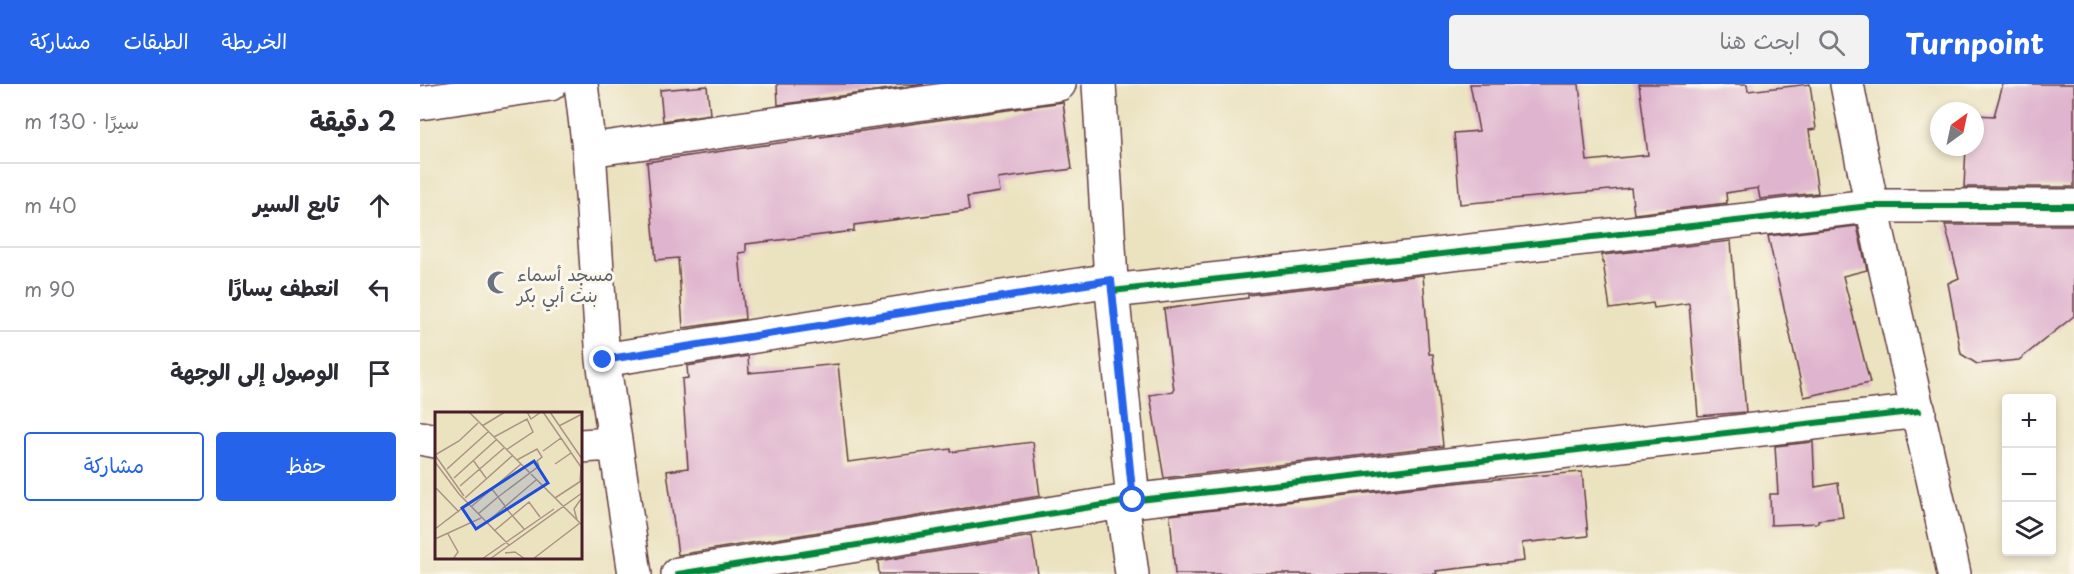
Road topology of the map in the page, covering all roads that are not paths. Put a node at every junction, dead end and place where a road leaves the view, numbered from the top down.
1 (550, 84) edge
2 (581, 84) edge
3 (1059, 84) edge
4 (1099, 84) edge
5 (1847, 84) edge
6 (420, 103) edge
7 (589, 150) junction
8 (1870, 206) junction
9 (2074, 206) edge
10 (1112, 286) junction
11 (603, 360) junction
12 (1919, 411) junction
13 (420, 438) edge
14 (435, 441) edge
15 (614, 444) junction
16 (582, 446) edge
17 (1128, 501) junction
18 (634, 574) edge
19 (678, 574) edge
20 (1132, 574) edge
21 (1954, 574) edge

1 - 6 street
2 - 7 street
3 - 7 street
4 - 10 street
5 - 8 street
7 - 11 street
8 - 9 street
8 - 10 street
8 - 12 street
10 - 11 street
10 - 17 street
11 - 15 street
12 - 17 street
12 - 21 street
13 - 14 street
15 - 16 street
15 - 18 street
17 - 19 street
17 - 20 street

